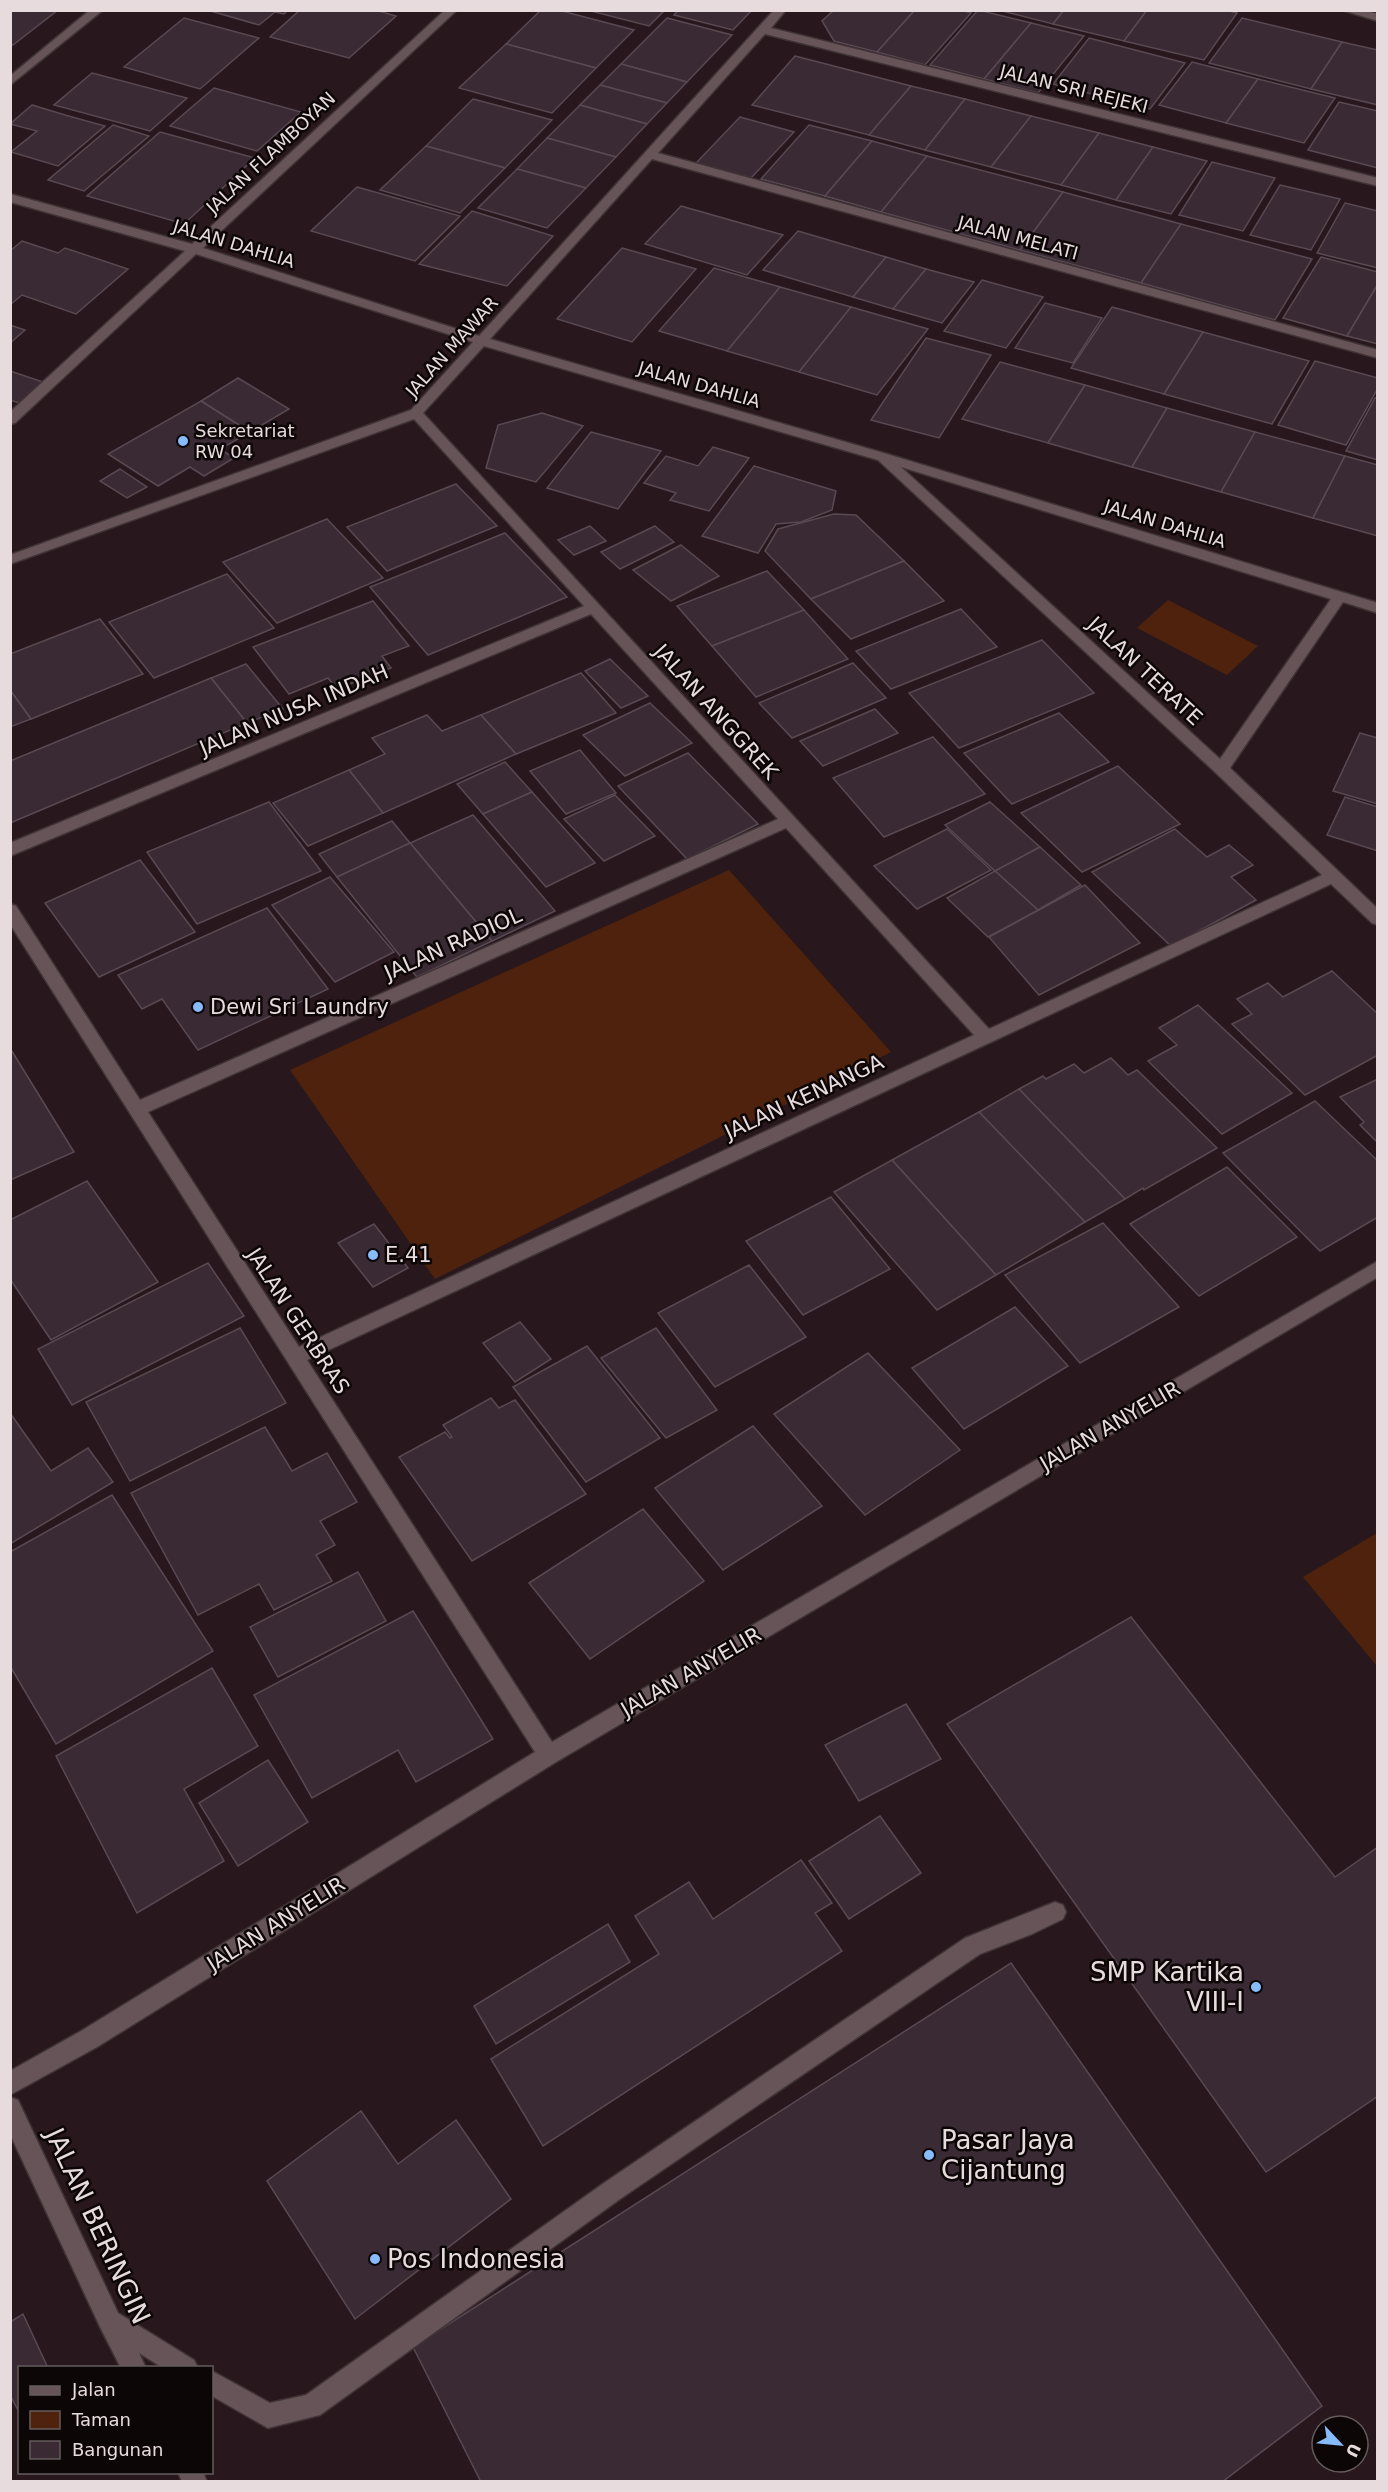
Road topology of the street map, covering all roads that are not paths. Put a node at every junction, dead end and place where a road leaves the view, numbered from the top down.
1 (98, 10) edge
2 (452, 10) edge
3 (781, 10) edge
4 (1347, 10) edge
5 (1377, 18) edge
6 (763, 30) junction
7 (10, 82) edge
8 (650, 155) junction
9 (1377, 182) edge
10 (10, 198) edge
11 (194, 249) junction
12 (482, 341) junction
13 (1377, 354) edge
14 (416, 413) junction
15 (10, 420) edge
16 (882, 457) junction
17 (10, 560) edge
18 (1340, 596) junction
19 (594, 607) junction
20 (1377, 608) edge
21 (1221, 769) junction
22 (787, 821) junction
23 (10, 850) edge
24 (1332, 877) junction
25 (10, 910) edge
26 (1377, 919) edge
27 (986, 1037) junction
28 (136, 1109) junction
29 (1377, 1269) edge
30 (295, 1357) junction
31 (549, 1755) junction
32 (1055, 1912) dead end
33 (10, 2084) edge
34 (10, 2108) edge
35 (110, 2321) junction
36 (133, 2366) edge
37 (184, 2366) edge
38 (213, 2384) edge

1 - 7 street
2 - 11 street, JALAN FLAMBOYAN
3 - 6 street, JALAN MAWAR
4 - 5 street
6 - 8 street, JALAN MAWAR
6 - 9 street, JALAN SRI REJEKI
8 - 12 street, JALAN MAWAR
8 - 13 street, JALAN MELATI
10 - 11 street, JALAN DAHLIA
11 - 12 street, JALAN DAHLIA
11 - 15 street, JALAN FLAMBOYAN
12 - 14 street, JALAN MAWAR
12 - 16 street, JALAN DAHLIA
14 - 17 street, JALAN MAWAR
14 - 19 street, JALAN ANGGREK
16 - 18 street, JALAN DAHLIA
16 - 21 street, JALAN TERATE
18 - 20 street, JALAN DAHLIA
18 - 21 street
19 - 22 street, JALAN ANGGREK
19 - 23 street, JALAN NUSA INDAH
21 - 24 street, JALAN TERATE
22 - 27 street, JALAN ANGGREK
22 - 28 street, JALAN RADIOL
24 - 26 street, JALAN TERATE
24 - 27 street, JALAN KENANGA
25 - 28 street, JALAN GERBRAS
27 - 30 street, JALAN KENANGA
28 - 30 street, JALAN GERBRAS
29 - 31 street, JALAN ANYELIR
30 - 31 street, JALAN GERBRAS
31 - 33 street, JALAN ANYELIR
32 - 38 street
34 - 35 street, JALAN BERINGIN
35 - 36 street, JALAN BERINGIN
35 - 37 street

